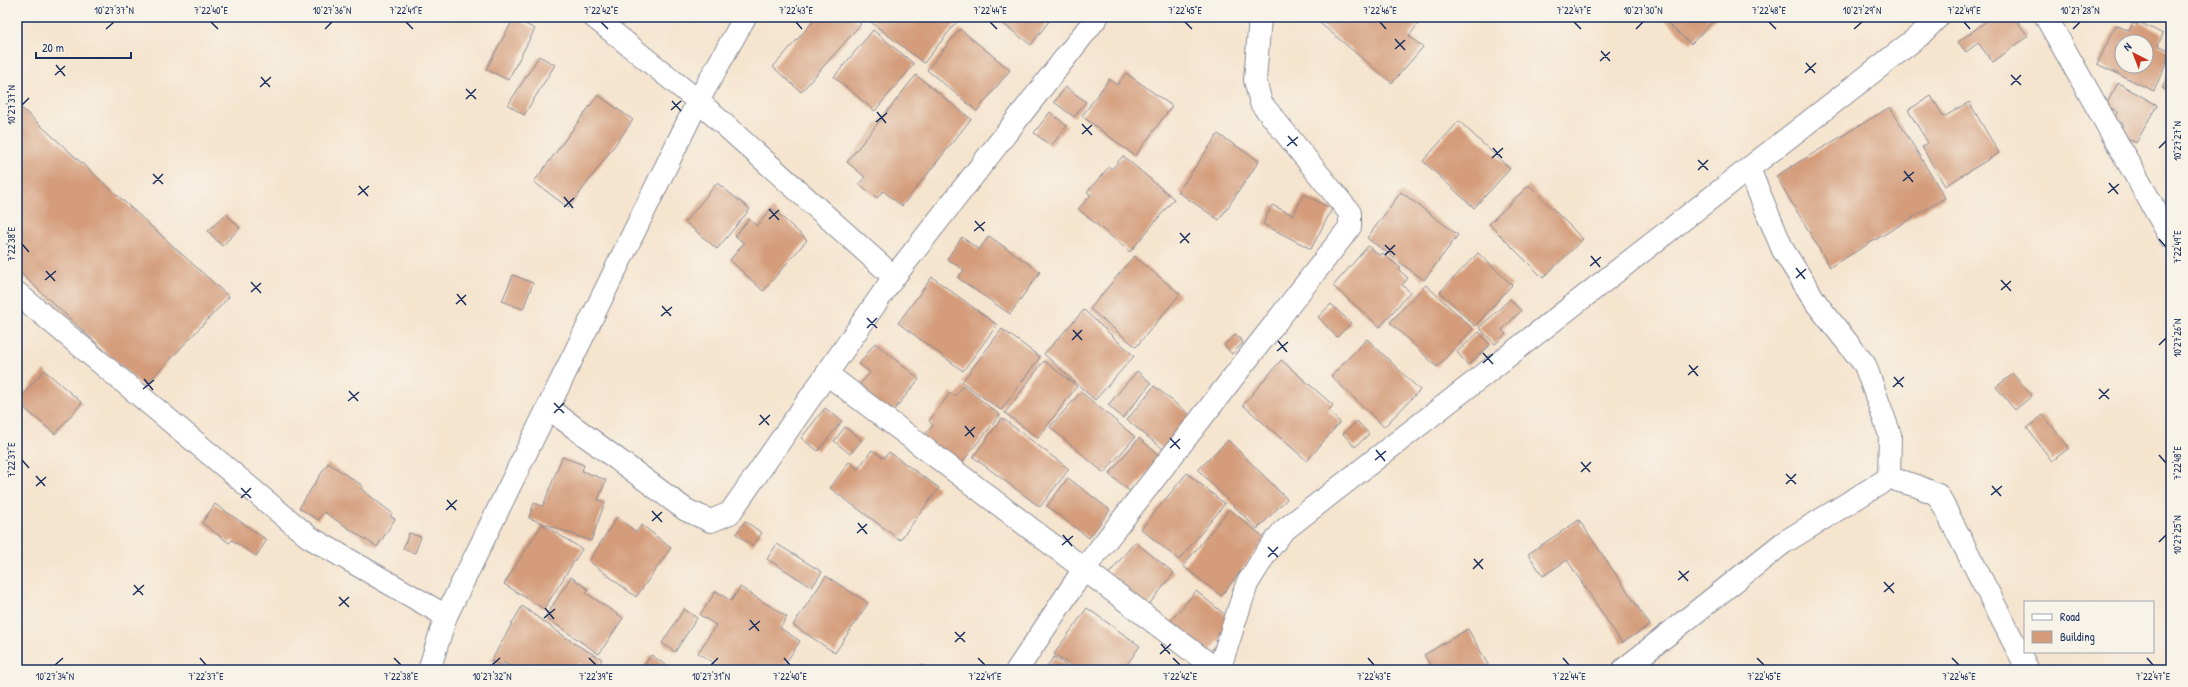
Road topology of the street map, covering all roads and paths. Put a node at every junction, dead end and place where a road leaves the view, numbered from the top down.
1 (594, 17) edge
2 (746, 17) edge
3 (1097, 17) edge
4 (1260, 17) edge
5 (1938, 17) edge
6 (2046, 17) edge
7 (698, 101) junction
8 (1748, 169) junction
9 (2171, 238) edge
10 (894, 277) junction
11 (17, 293) edge
12 (827, 374) junction
13 (548, 408) junction
14 (1889, 478) junction
15 (1084, 569) junction
16 (446, 616) junction
17 (429, 670) edge
18 (1017, 670) edge
19 (1218, 670) edge
20 (1623, 670) edge
21 (2028, 670) edge

1 - 7 street
2 - 7 street
3 - 10 street
4 - 15 street
5 - 8 street
6 - 9 street
7 - 10 street
7 - 13 street
8 - 14 street
8 - 19 street
10 - 12 street
11 - 16 street
12 - 13 street
12 - 15 street
13 - 16 street
14 - 20 street
14 - 21 street
15 - 18 street
15 - 19 street
16 - 17 street

